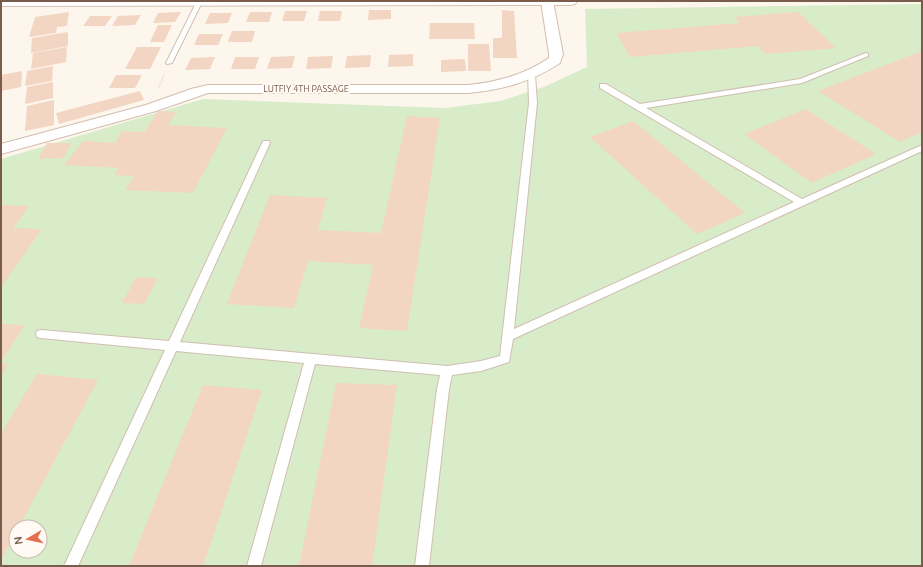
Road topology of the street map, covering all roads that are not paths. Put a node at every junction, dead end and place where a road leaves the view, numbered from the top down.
1 (547, 1) edge
2 (570, 1) edge
3 (1, 2) edge
4 (206, 2) edge
5 (866, 55) dead end
6 (169, 63) dead end
7 (531, 74) junction
8 (603, 86) dead end
9 (638, 107) junction
10 (266, 143) dead end
11 (922, 148) edge
12 (1, 149) edge
13 (802, 203) junction
14 (41, 334) dead end
15 (507, 337) junction
16 (171, 346) junction
17 (311, 359) junction
18 (447, 371) junction
19 (72, 566) edge
20 (254, 566) edge
21 (422, 566) edge

1 - 2 street
1 - 4 street
1 - 7 street, LUTFIY 4TH PASSAGE
3 - 4 street
4 - 6 lane
5 - 9 lane
7 - 12 street, LUTFIY 4TH PASSAGE
7 - 15 lane
8 - 9 lane
9 - 13 lane
10 - 16 lane
11 - 13 lane
13 - 15 lane
14 - 16 lane
15 - 18 lane
16 - 17 lane
16 - 19 lane
17 - 18 lane
17 - 20 lane
18 - 21 lane

